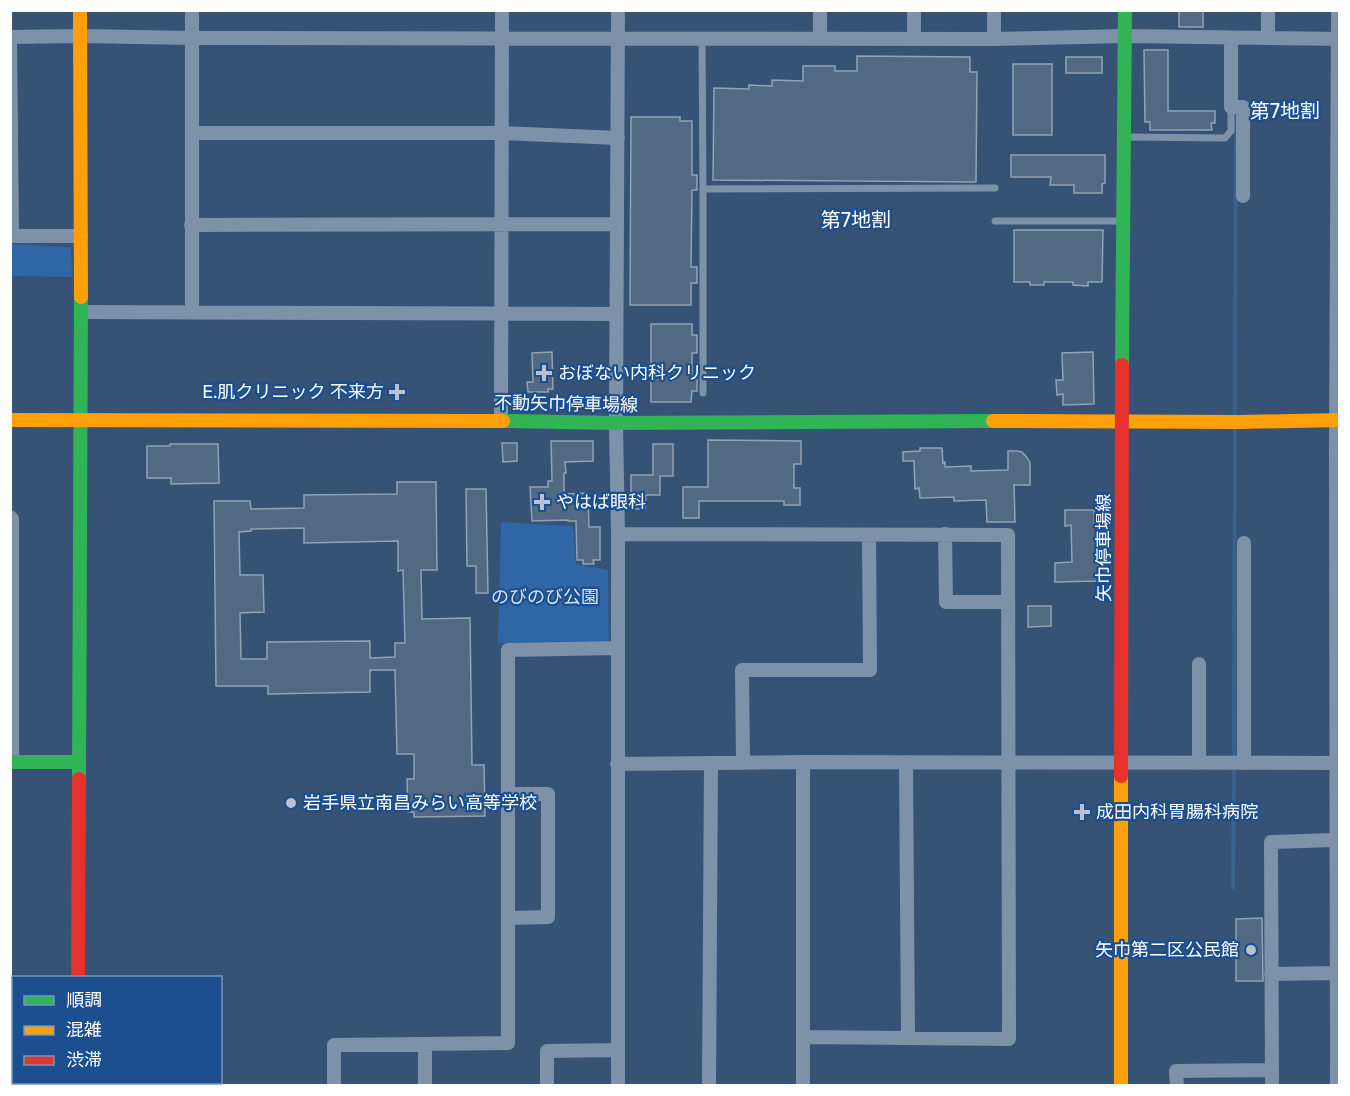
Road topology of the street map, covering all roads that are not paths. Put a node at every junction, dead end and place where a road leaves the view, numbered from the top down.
1 (80, 10) edge
2 (192, 10) edge
3 (501, 10) edge
4 (618, 10) edge
5 (820, 10) edge
6 (914, 10) edge
7 (994, 10) edge
8 (1125, 10) edge
9 (1268, 10) edge
10 (1338, 10) edge
11 (81, 36) junction
12 (1125, 36) junction
13 (10, 38) edge
14 (192, 38) junction
15 (502, 38) junction
16 (618, 38) junction
17 (702, 38) junction
18 (820, 38) junction
19 (914, 38) junction
20 (1231, 38) junction
21 (994, 39) junction
22 (1268, 39) junction
23 (1339, 39) edge
24 (11, 83) edge
25 (1234, 107) junction
26 (192, 133) junction
27 (502, 133) junction
28 (1124, 137) junction
29 (618, 138) junction
30 (11, 171) edge
31 (995, 188) dead end
32 (703, 189) junction
33 (1243, 196) dead end
34 (995, 221) dead end
35 (1124, 221) junction
36 (617, 224) junction
37 (191, 225) junction
38 (501, 225) junction
39 (11, 236) edge
40 (81, 236) junction
41 (81, 312) junction
42 (192, 312) junction
43 (501, 314) junction
44 (616, 314) junction
45 (703, 393) dead end
46 (10, 420) edge
47 (80, 420) junction
48 (1338, 420) edge
49 (501, 422) junction
50 (616, 423) junction
51 (1122, 423) junction
52 (1338, 451) edge
53 (10, 517) edge
54 (618, 534) junction
55 (868, 534) junction
56 (945, 534) junction
57 (1244, 543) dead end
58 (1008, 602) junction
59 (617, 648) junction
60 (1199, 664) dead end
61 (11, 762) edge
62 (79, 762) junction
63 (803, 762) junction
64 (906, 762) junction
65 (1121, 762) junction
66 (711, 763) junction
67 (743, 763) junction
68 (1008, 763) junction
69 (1199, 763) junction
70 (1237, 763) junction
71 (1338, 763) edge
72 (617, 764) junction
73 (508, 794) junction
74 (1336, 840) junction
75 (1338, 908) edge
76 (508, 918) junction
77 (1337, 973) junction
78 (1271, 974) junction
79 (78, 976) edge
80 (803, 1037) junction
81 (908, 1038) junction
82 (425, 1044) junction
83 (618, 1050) junction
84 (1338, 1056) edge
85 (1272, 1070) junction
86 (334, 1086) edge
87 (425, 1086) edge
88 (547, 1086) edge
89 (618, 1086) edge
90 (709, 1086) edge
91 (803, 1086) edge
92 (1121, 1086) edge
93 (1177, 1086) edge
94 (1272, 1086) edge
95 (1337, 1086) edge

1 - 11 main road
2 - 14 street
3 - 15 street
4 - 16 street
5 - 18 street
6 - 19 street
7 - 21 street
8 - 12 main road, 矢巾停車場線
9 - 22 street
10 - 23 street
11 - 13 street
11 - 14 street
11 - 40 main road
12 - 20 street
12 - 21 street
12 - 28 main road, 矢巾停車場線
13 - 24 street
14 - 15 street
14 - 26 street
15 - 16 street
15 - 27 street
16 - 17 street
16 - 29 street
17 - 18 street
17 - 32 lane
18 - 19 street
19 - 21 street
20 - 22 street
20 - 25 street
22 - 23 street
23 - 48 street
24 - 30 street
25 - 28 lane
25 - 33 street
26 - 27 street
26 - 37 street
27 - 29 street
27 - 38 street
28 - 35 main road, 矢巾停車場線
29 - 36 street
30 - 39 street
31 - 32 lane
32 - 45 lane
34 - 35 lane
35 - 51 main road, 矢巾停車場線
36 - 38 street
36 - 44 street
37 - 38 street
37 - 42 street
38 - 43 street
39 - 40 street
40 - 41 main road
41 - 42 street
41 - 47 main road
42 - 43 street
43 - 44 street
43 - 49 street
44 - 50 street
46 - 47 main road, 不動矢巾停車場線
47 - 49 main road, 不動矢巾停車場線
47 - 62 main road
48 - 51 main road, 不動矢巾停車場線
48 - 52 street
49 - 50 main road, 不動矢巾停車場線
50 - 51 main road, 不動矢巾停車場線
50 - 54 street
51 - 65 main road, 矢巾停車場線
52 - 71 street
53 - 61 street
54 - 55 street
54 - 59 street
55 - 56 street
55 - 67 street
56 - 58 street
56 - 58 street
57 - 70 street
58 - 68 street
59 - 72 street
59 - 73 street
60 - 69 street
61 - 62 main road
62 - 79 main road
63 - 64 street
63 - 67 street
63 - 80 street
64 - 68 street
64 - 81 street
65 - 68 street
65 - 69 street
65 - 92 main road, 矢巾停車場線
66 - 67 street
66 - 72 street
66 - 90 street
68 - 81 street
69 - 70 street
70 - 71 street
71 - 74 street
72 - 83 street
73 - 76 street
73 - 76 street
74 - 75 street
74 - 78 street
75 - 77 street
76 - 82 street
77 - 78 street
77 - 84 street
78 - 85 street
80 - 81 street
80 - 91 street
82 - 86 street
82 - 87 street
83 - 88 street
83 - 89 street
84 - 95 street
85 - 93 street
85 - 94 street

